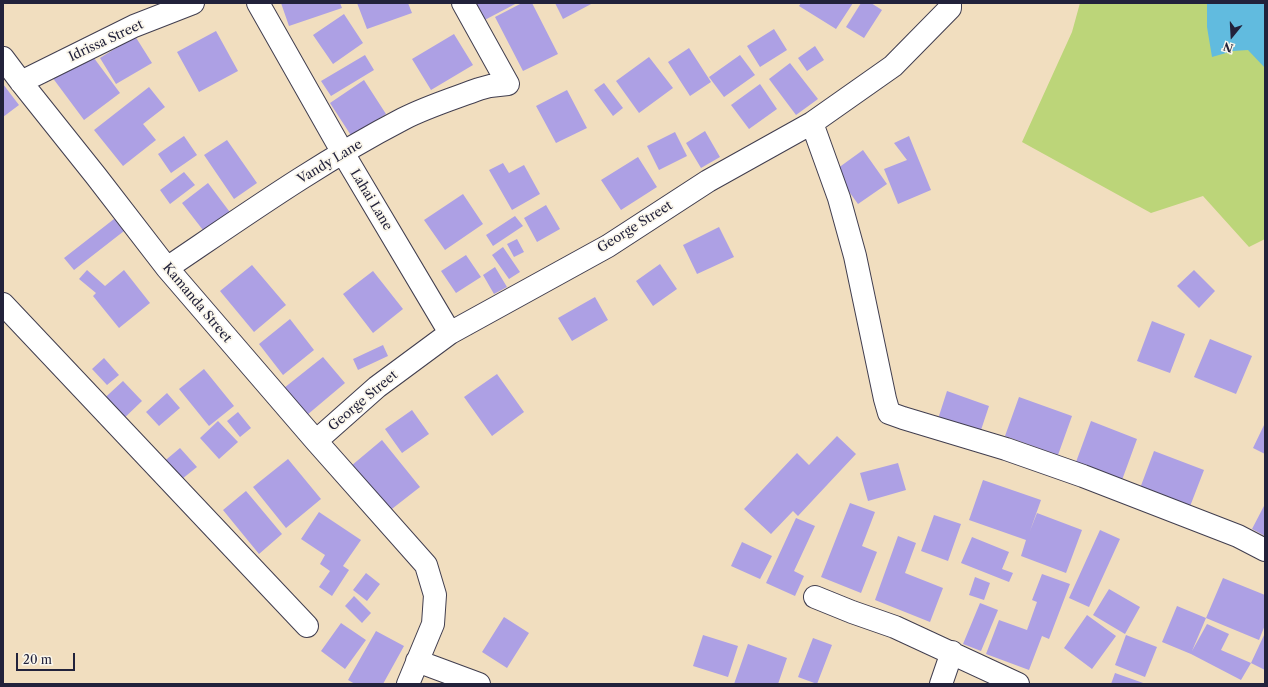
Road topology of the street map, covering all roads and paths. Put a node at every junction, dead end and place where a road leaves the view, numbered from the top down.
1 (193, 3) edge
2 (258, 3) edge
3 (462, 3) edge
4 (950, 5) edge
5 (3, 58) edge
6 (21, 82) junction
7 (812, 123) junction
8 (343, 153) junction
9 (167, 268) junction
10 (3, 304) edge
11 (450, 333) junction
12 (316, 441) junction
13 (1265, 550) edge
14 (816, 597) dead end
15 (307, 626) dead end
16 (952, 652) junction
17 (417, 661) junction
18 (408, 684) edge
19 (479, 684) edge
20 (941, 684) edge
21 (1018, 684) edge

1 - 6 street, Idrissa Street
2 - 8 street, Lahai Lane
3 - 8 street, Vandy Lane
4 - 7 street, George Street
5 - 6 street, Kamanda Street
6 - 9 street, Kamanda Street
7 - 11 street, George Street
7 - 13 street
8 - 9 street, Vandy Lane
8 - 11 street, Lahai Lane
9 - 12 street, Kamanda Street
10 - 15 street
11 - 12 street, George Street
12 - 17 street, Kamanda Street
14 - 16 street
16 - 20 street
16 - 21 street
17 - 18 street, Kamanda Street
17 - 19 street

